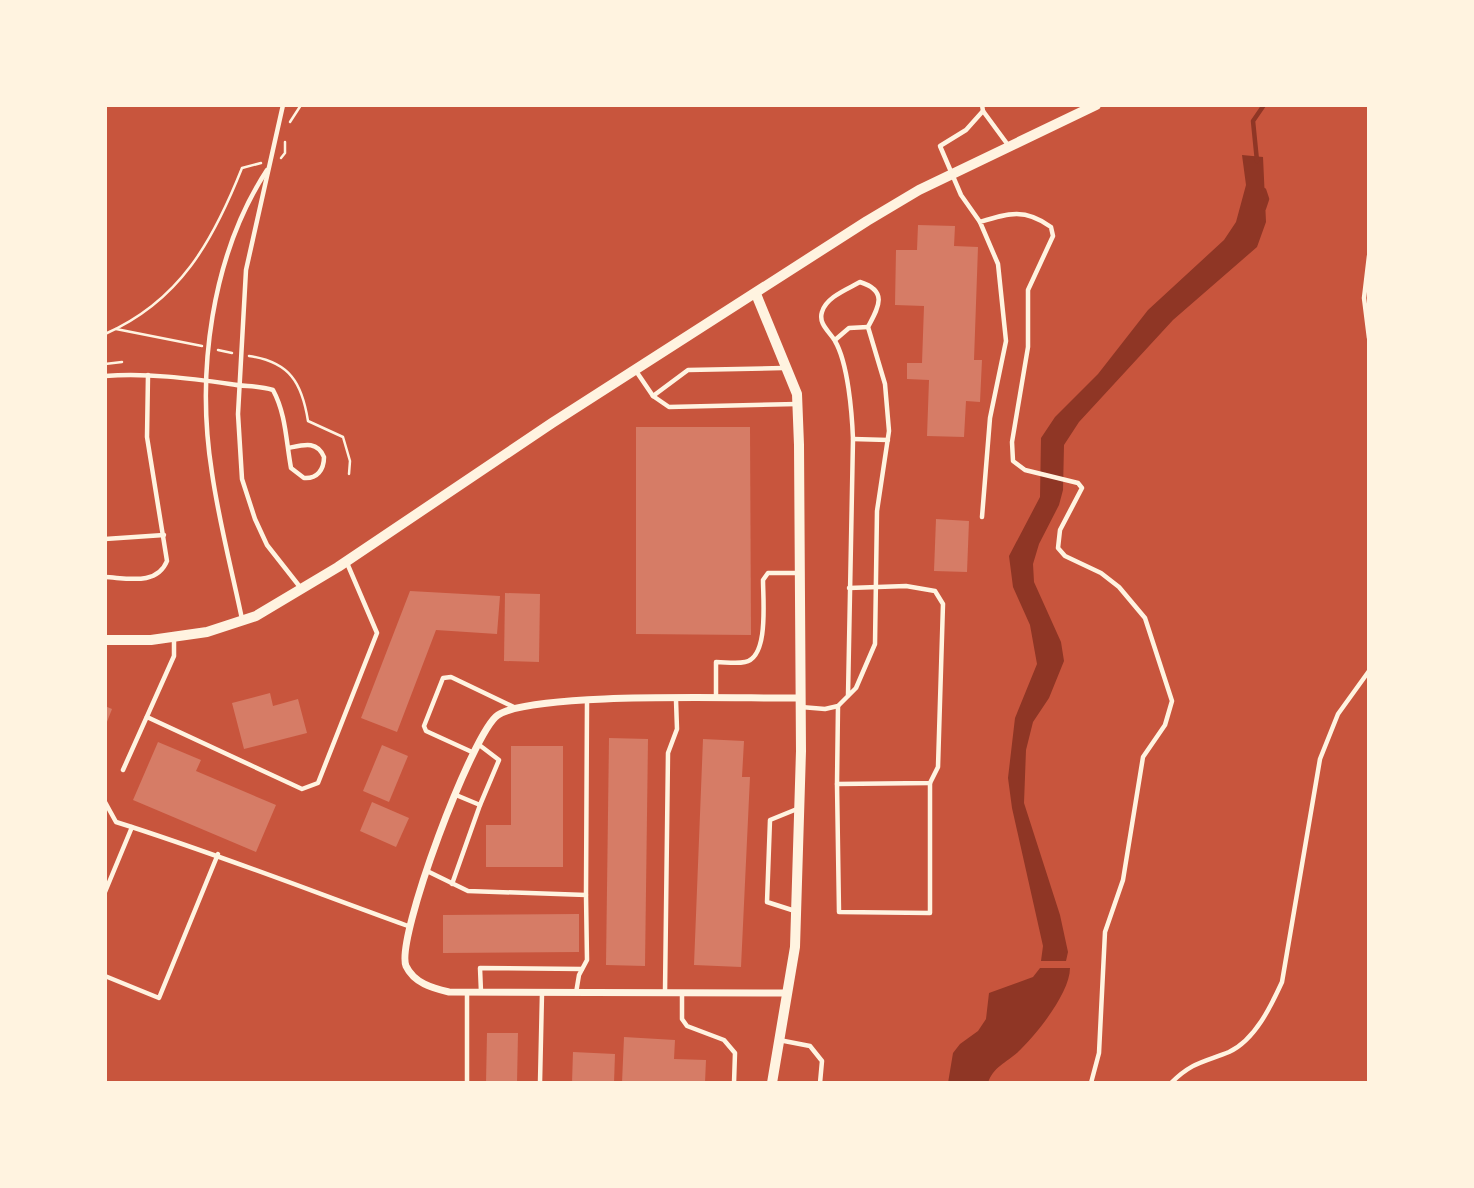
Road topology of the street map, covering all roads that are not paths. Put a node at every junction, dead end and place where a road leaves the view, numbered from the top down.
1 (283, 105) edge
2 (1096, 105) edge
3 (983, 108) edge
4 (1009, 146) junction
5 (270, 164) junction
6 (980, 222) junction
7 (1369, 256) edge
8 (755, 294) junction
9 (868, 327) junction
10 (1369, 338) edge
11 (835, 340) junction
12 (788, 368) junction
13 (635, 370) junction
14 (148, 375) junction
15 (105, 376) edge
16 (206, 381) junction
17 (240, 386) junction
18 (653, 396) junction
19 (798, 404) junction
20 (853, 439) junction
21 (888, 440) junction
22 (288, 448) junction
23 (982, 517) dead end
24 (164, 535) junction
25 (105, 538) edge
26 (346, 562) junction
27 (798, 573) junction
28 (105, 577) edge
29 (849, 588) junction
30 (878, 588) junction
31 (302, 589) junction
32 (242, 620) junction
33 (174, 637) junction
34 (105, 640) edge
35 (1369, 671) edge
36 (848, 696) junction
37 (716, 699) junction
38 (676, 700) junction
39 (587, 701) junction
40 (800, 702) junction
41 (838, 706) junction
42 (516, 708) junction
43 (147, 717) junction
44 (476, 743) junction
45 (472, 752) junction
46 (123, 769) dead end
47 (930, 783) junction
48 (837, 784) junction
49 (456, 795) junction
50 (105, 802) edge
51 (480, 805) junction
52 (799, 809) junction
53 (132, 827) junction
54 (218, 854) junction
55 (427, 871) junction
56 (452, 884) junction
57 (105, 892) edge
58 (586, 895) junction
59 (796, 911) junction
60 (408, 926) junction
61 (582, 969) junction
62 (105, 976) edge
63 (467, 992) junction
64 (481, 992) junction
65 (542, 992) junction
66 (576, 993) junction
67 (665, 993) junction
68 (682, 993) junction
69 (787, 993) junction
70 (779, 1040) junction
71 (467, 1083) edge
72 (540, 1083) edge
73 (734, 1083) edge
74 (772, 1083) edge
75 (820, 1083) edge
76 (1091, 1083) edge
77 (1171, 1083) edge

1 - 5 lane
2 - 4 street
3 - 4 lane
3 - 6 lane
4 - 8 street
5 - 16 lane
5 - 17 lane
6 - 23 lane
6 - 76 lane
7 - 10 lane
8 - 12 street
8 - 13 street
9 - 11 lane
9 - 11 lane
9 - 21 lane
11 - 20 lane
12 - 18 lane
12 - 19 street
13 - 18 lane
13 - 26 street
14 - 15 lane
14 - 16 lane
14 - 24 lane
16 - 17 lane
16 - 32 lane
17 - 22 lane
17 - 31 lane
18 - 19 lane
19 - 27 street
20 - 21 lane
20 - 29 lane
21 - 30 lane
22 - 22 lane
24 - 25 lane
24 - 28 lane
26 - 31 street
26 - 43 lane
27 - 37 lane
27 - 40 street
29 - 30 lane
29 - 36 lane
30 - 36 lane
30 - 47 lane
31 - 32 street
32 - 33 street
33 - 34 street
33 - 43 lane
35 - 77 lane
36 - 41 lane
37 - 38 street
37 - 40 street
38 - 39 street
38 - 67 lane
39 - 42 street
39 - 58 lane
40 - 41 lane
40 - 52 street
41 - 48 lane
42 - 44 street
42 - 45 lane
43 - 46 lane
44 - 45 street
44 - 51 lane
45 - 49 street
47 - 48 lane
47 - 48 lane
49 - 51 lane
49 - 55 street
50 - 53 lane
51 - 56 lane
52 - 59 street
52 - 59 lane
53 - 54 lane
53 - 57 lane
54 - 60 lane
54 - 62 lane
55 - 56 lane
55 - 60 street
56 - 58 lane
58 - 61 lane
59 - 69 street
60 - 63 street
61 - 64 lane
61 - 66 lane
63 - 64 street
63 - 71 lane
64 - 65 street
65 - 66 street
65 - 72 lane
66 - 67 street
67 - 68 street
68 - 69 street
68 - 73 lane
69 - 70 street
70 - 74 street
70 - 75 lane

